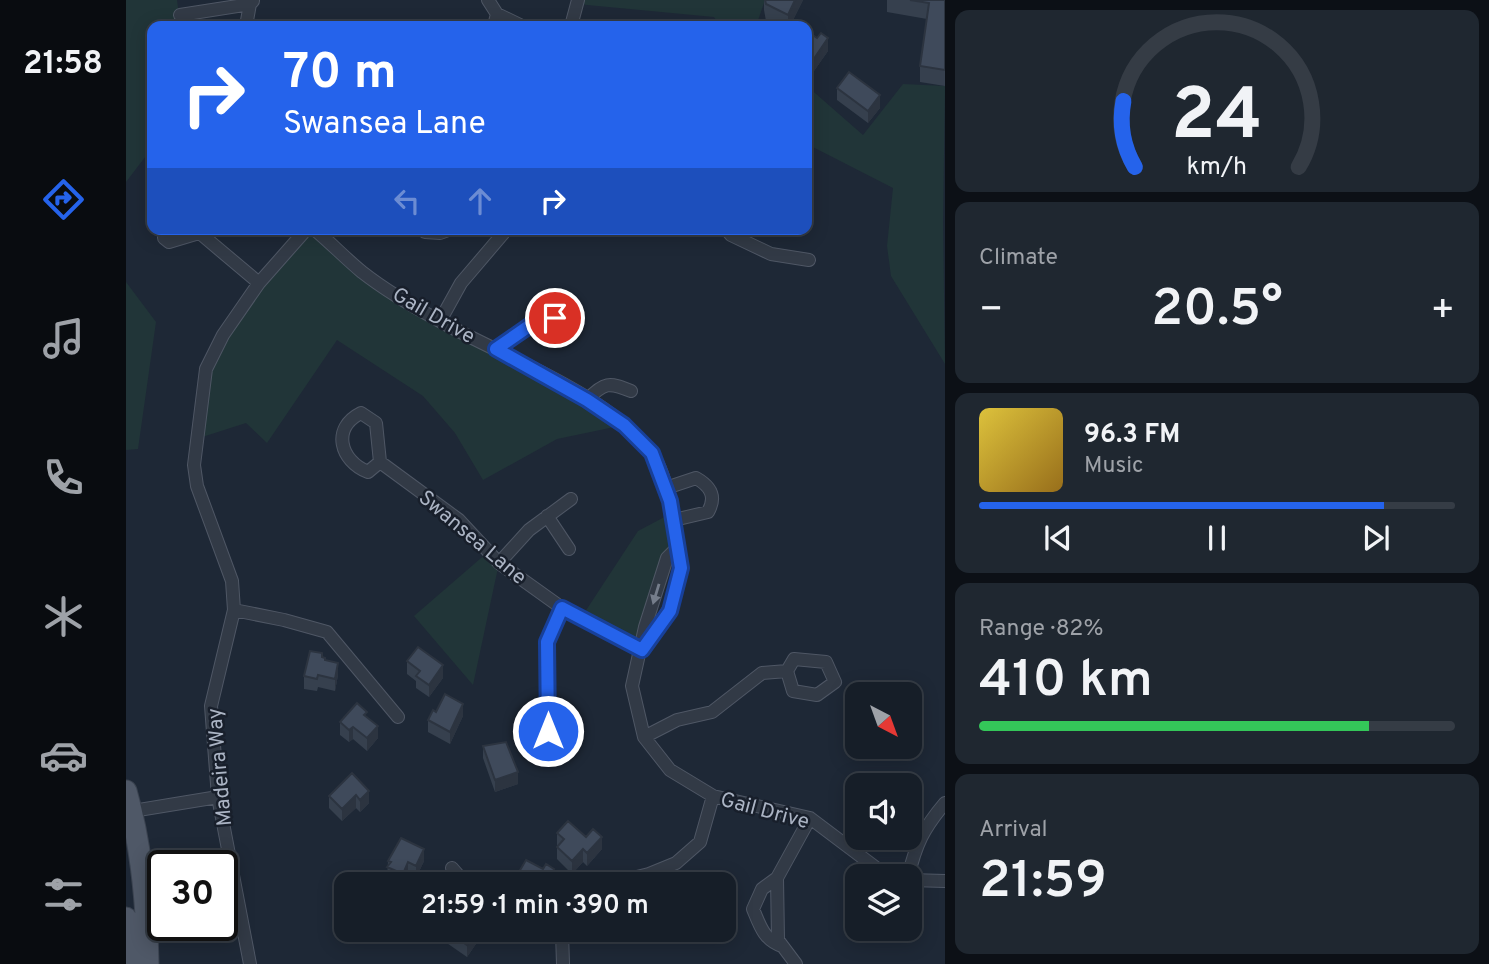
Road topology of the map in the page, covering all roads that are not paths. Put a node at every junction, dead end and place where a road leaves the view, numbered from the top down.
1 (488, 0) edge
2 (578, 0) edge
3 (252, 2) edge
4 (180, 15) dead end
5 (495, 20) edge
6 (247, 21) edge
7 (572, 21) edge
8 (164, 235) edge
9 (188, 235) edge
10 (202, 235) edge
11 (304, 235) edge
12 (315, 235) edge
13 (501, 235) edge
14 (731, 235) edge
15 (809, 260) dead end
16 (259, 283) junction
17 (555, 318) dead end
18 (440, 321) junction
19 (496, 349) junction
20 (631, 391) dead end
21 (587, 400) junction
22 (380, 462) dead end
23 (666, 488) junction
24 (571, 499) dead end
25 (547, 516) junction
26 (674, 520) junction
27 (678, 547) junction
28 (569, 550) dead end
29 (499, 563) junction
30 (562, 608) junction
31 (234, 610) junction
32 (642, 650) junction
33 (787, 671) dead end
34 (398, 717) dead end
35 (548, 731) dead end
36 (644, 737) junction
37 (713, 796) junction
38 (218, 797) junction
39 (945, 803) edge
40 (128, 804) edge
41 (810, 818) junction
42 (871, 864) edge
43 (912, 864) edge
44 (452, 868) dead end
45 (456, 872) edge
46 (654, 872) edge
47 (777, 878) junction
48 (922, 879) edge
49 (945, 881) edge
50 (126, 918) edge
51 (560, 942) edge
52 (783, 946) junction
53 (128, 964) edge
54 (148, 964) edge
55 (250, 964) edge
56 (563, 964) edge
57 (796, 964) edge

1 - 5 street
2 - 7 street
3 - 4 street
3 - 6 street
8 - 9 street
10 - 16 street
11 - 16 street, Madeira Way
12 - 18 street, Gail Drive
13 - 18 street
14 - 15 street
16 - 31 street, Madeira Way
17 - 19 street
18 - 19 street, Gail Drive
19 - 21 street, Gail Drive
20 - 21 street
21 - 23 street, Gail Drive
22 - 29 street, Swansea Lane
23 - 26 street, Gail Drive
23 - 26 street
24 - 25 street
25 - 28 street
25 - 29 street
26 - 27 street, Gail Drive
27 -> 32 street, Gail Drive
27 - 32 street, Gail Drive
29 - 30 street, Swansea Lane
30 - 32 street, Swansea Lane
30 - 35 street
31 - 34 street
31 - 38 street, Madeira Way
32 - 36 street, Gail Drive
33 - 36 street
36 - 37 street, Gail Drive
37 - 41 street, Gail Drive
37 - 46 street
38 - 40 street
38 - 55 street, Madeira Way
39 - 43 street
40 - 54 main road
41 - 42 street, Gail Drive
41 - 47 street
44 - 45 street
47 - 52 street
47 - 52 street
48 - 49 street
50 - 53 main road
51 - 56 street
52 - 57 street

